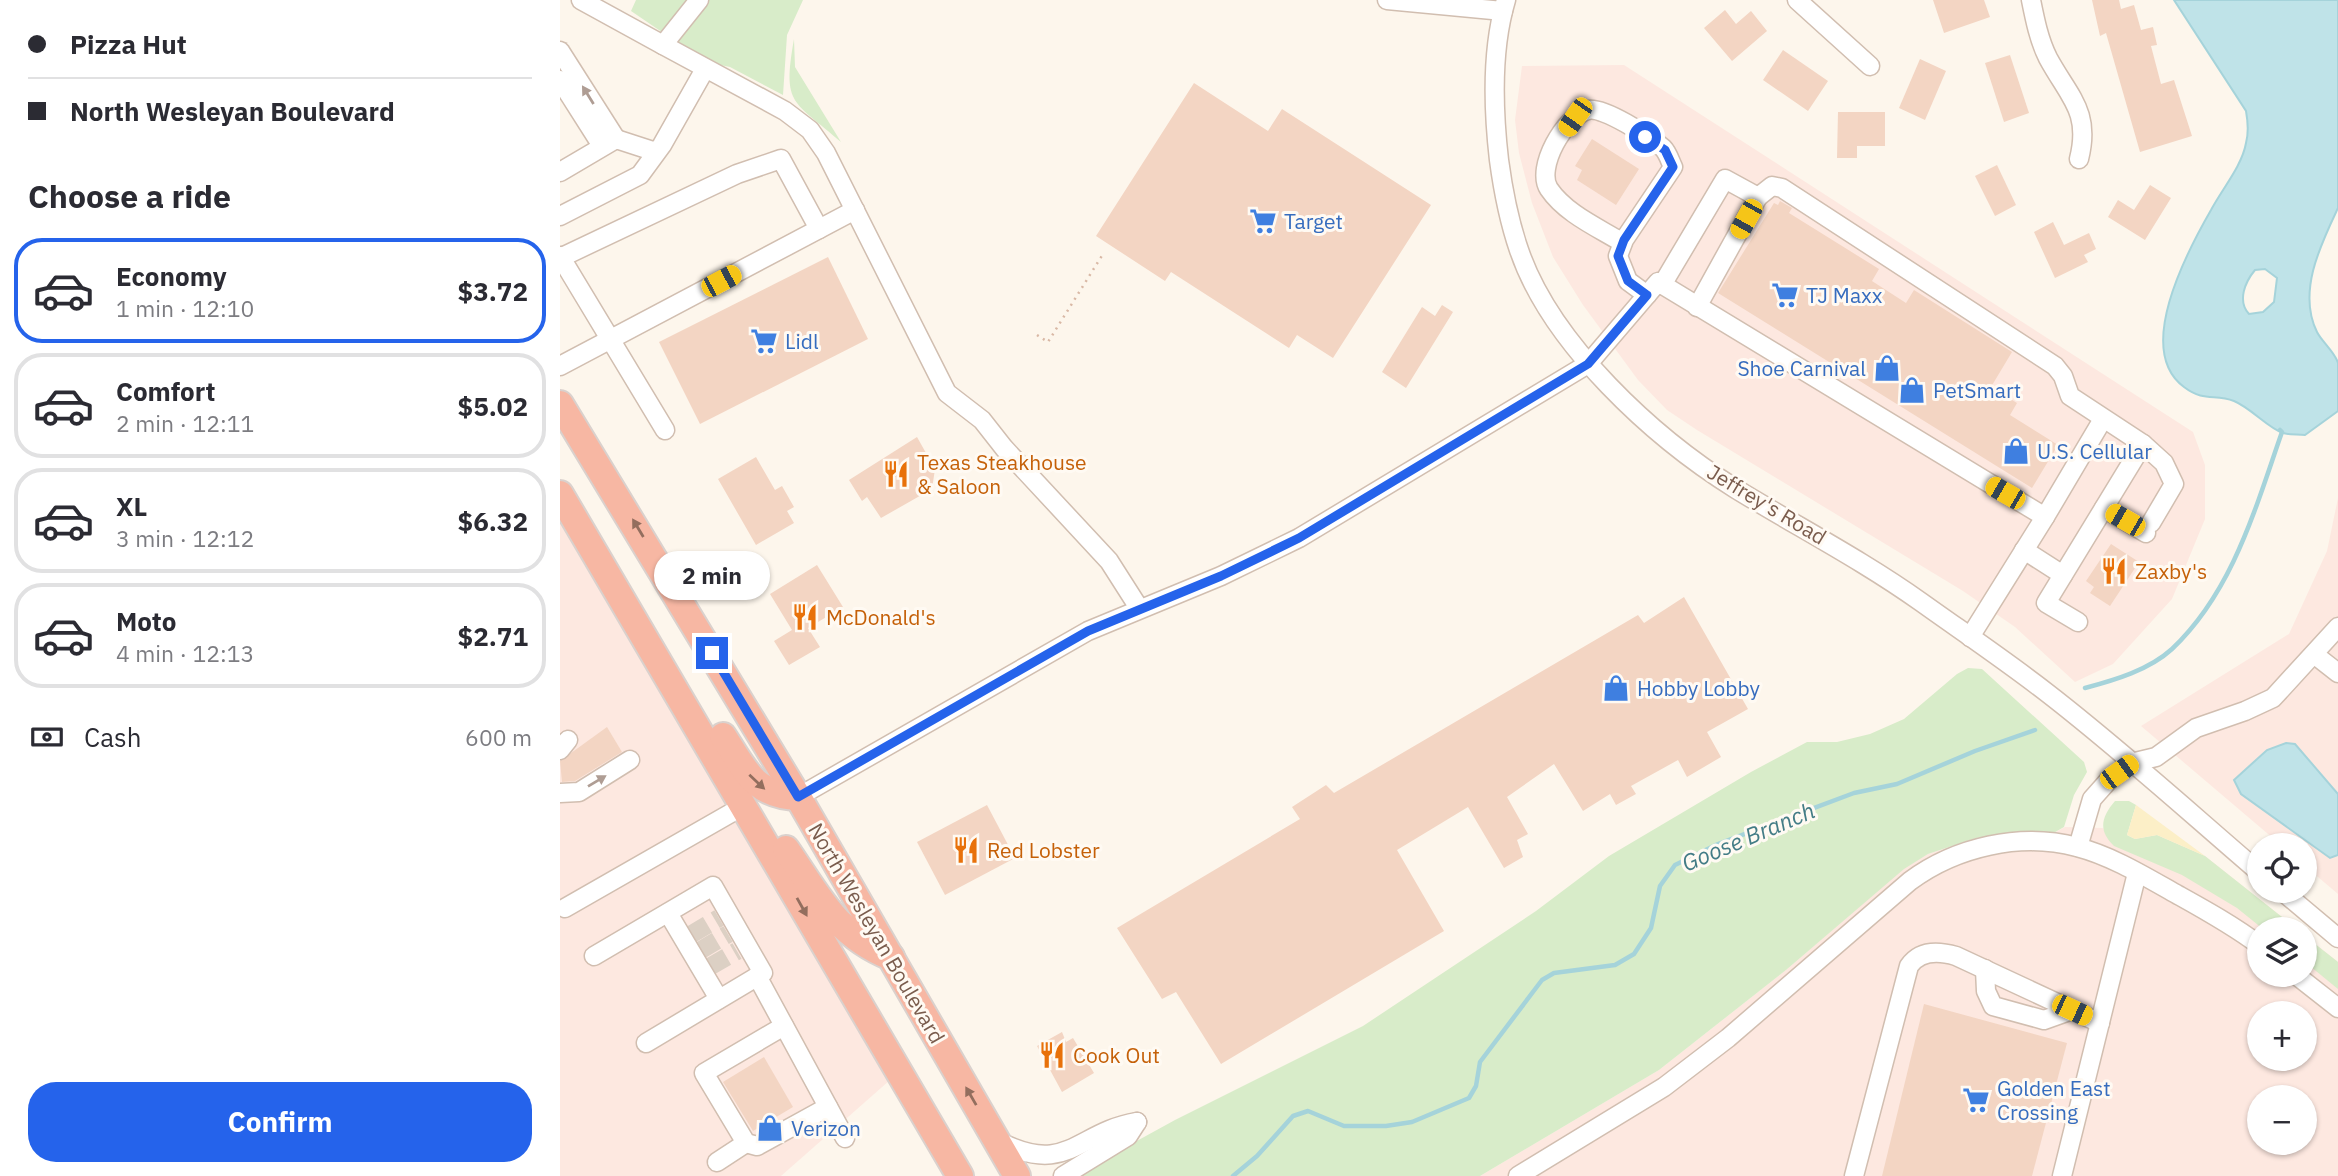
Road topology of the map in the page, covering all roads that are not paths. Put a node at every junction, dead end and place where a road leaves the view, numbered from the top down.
1 (581, 0) edge
2 (699, 0) edge
3 (1387, 0) edge
4 (1797, 0) edge
5 (2031, 0) edge
6 (1504, 6) edge
7 (663, 45) junction
8 (560, 51) edge
9 (1870, 66) dead end
10 (705, 69) junction
11 (560, 80) edge
12 (609, 143) junction
13 (656, 152) junction
14 (2079, 159) dead end
15 (560, 172) edge
16 (1758, 197) junction
17 (855, 210) junction
18 (560, 216) edge
19 (819, 229) junction
20 (1623, 243) junction
21 (561, 257) edge
22 (1662, 285) junction
23 (1647, 295) junction
24 (1697, 307) junction
25 (612, 339) junction
26 (1588, 364) junction
27 (560, 366) edge
28 (560, 404) edge
29 (2103, 419) junction
30 (666, 430) dead end
31 (2143, 444) junction
32 (560, 494) edge
33 (2104, 508) junction
34 (2045, 517) junction
35 (2024, 550) junction
36 (2063, 575) junction
37 (1139, 608) junction
38 (2078, 622) dead end
39 (2338, 627) edge
40 (643, 634) junction
41 (1970, 637) junction
42 (2315, 655) junction
43 (2338, 673) edge
44 (630, 760) dead end
45 (2131, 764) junction
46 (560, 793) edge
47 (798, 797) junction
48 (744, 805) junction
49 (2078, 847) junction
50 (2247, 862) edge
51 (2137, 873) junction
52 (2296, 903) edge
53 (565, 908) dead end
54 (668, 913) junction
55 (2247, 937) edge
56 (2338, 938) edge
57 (594, 956) dead end
58 (891, 957) junction
59 (1984, 969) junction
60 (757, 976) junction
61 (2311, 987) edge
62 (719, 999) junction
63 (2338, 1008) edge
64 (2072, 1010) junction
65 (2100, 1023) junction
66 (784, 1026) junction
67 (646, 1043) dead end
68 (708, 1080) junction
69 (822, 1110) junction
70 (845, 1139) dead end
71 (996, 1139) junction
72 (746, 1143) junction
73 (717, 1162) dead end
74 (1527, 1174) edge
75 (960, 1176) edge
76 (1017, 1176) edge
77 (1063, 1176) edge
78 (1854, 1176) edge
79 (2062, 1176) edge

1 - 7 street
2 - 7 street
3 - 6 street
4 - 9 street
5 - 14 street
6 - 26 street, Jeffrey's Road
7 - 10 street
12 -> 8 street
10 - 13 street
10 - 17 street
11 - 12 street
12 - 13 street
12 - 15 street
13 - 18 street
16 - 22 street
16 - 24 street
16 - 29 street
17 - 19 street
17 - 37 street
19 - 21 street
19 - 25 street
20 - 20 street
20 - 23 street
21 - 25 street
22 - 23 street
22 - 24 street
23 - 26 street
24 - 34 street
25 - 27 street
25 - 30 street
26 - 37 street
26 - 41 street, Jeffrey's Road
47 -> 28 highway, North Wesleyan Boulevard
29 - 31 street
29 - 34 street
31 - 33 street
31 - 33 street
32 - 40 highway
33 - 36 street
34 - 35 street
35 - 36 street
35 - 41 street
36 - 38 street
37 - 47 street
39 - 42 street
40 -> 47 highway
40 - 48 highway
41 - 45 street, Jeffrey's Road
42 - 43 street
42 - 45 street
46 -> 44 street
45 - 49 street
45 - 50 street, Jeffrey's Road
47 - 58 highway, North Wesleyan Boulevard
48 - 53 street
48 - 58 highway
48 -> 75 highway
49 - 51 street
49 - 74 street
51 - 55 street
51 - 65 street
52 - 56 street
54 - 57 street
54 - 60 street
54 - 62 street
71 -> 58 highway, North Wesleyan Boulevard
59 - 64 street
59 - 64 street
59 - 78 street
60 - 62 street
60 - 66 street
61 - 63 street
62 - 67 street
64 - 65 street
65 - 79 street
66 - 68 street
66 - 69 street
68 - 69 street
68 - 72 street
69 - 70 street
69 - 72 street
71 - 76 highway, North Wesleyan Boulevard
71 - 77 street
72 - 73 street

